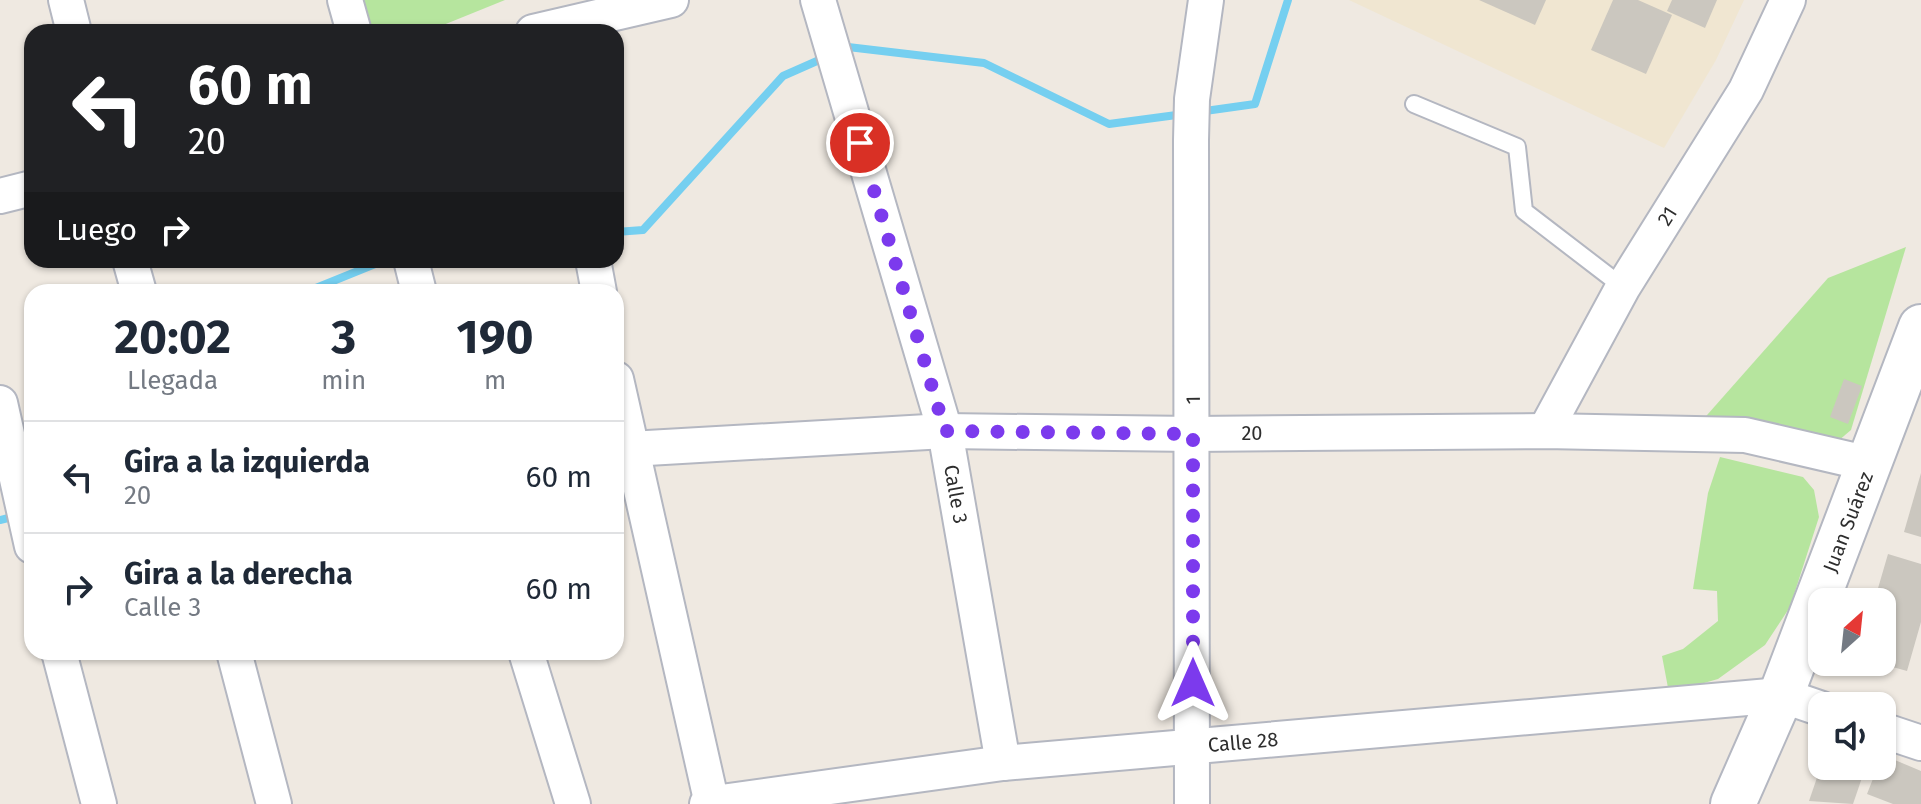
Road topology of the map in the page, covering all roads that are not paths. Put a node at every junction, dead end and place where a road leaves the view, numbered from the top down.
1 (66, 0) edge
2 (345, 0) edge
3 (671, 0) edge
4 (818, 0) edge
5 (1206, 0) edge
6 (1788, 0) edge
7 (540, 23) edge
8 (72, 24) edge
9 (352, 24) edge
10 (1414, 104) dead end
11 (24, 190) edge
12 (0, 196) edge
13 (1623, 287) junction
14 (1921, 327) edge
15 (0, 403) edge
16 (624, 419) edge
17 (945, 431) junction
18 (1545, 431) junction
19 (1193, 434) junction
20 (630, 449) junction
21 (1870, 464) junction
22 (24, 511) edge
23 (61, 660) edge
24 (236, 660) edge
25 (528, 660) edge
26 (1781, 695) junction
27 (1808, 704) edge
28 (1896, 735) edge
29 (1921, 743) edge
30 (1192, 746) junction
31 (1003, 763) junction
32 (99, 804) edge
33 (274, 804) edge
34 (573, 804) edge
35 (710, 804) edge
36 (1192, 804) edge
37 (1733, 804) edge

1 - 8 street
2 - 9 street
3 - 7 street
4 - 17 street, Calle 3
5 - 19 street, 1
6 - 13 street, 21
10 - 13 lane
11 - 12 street
13 - 18 street, 21
14 - 21 street, Juan Suárez
15 - 22 street
16 - 20 street
17 - 19 street, 20
17 - 20 street, 20
17 - 31 street, Calle 3
18 - 19 street, 20
18 - 21 street, 20
19 - 30 street, 1
20 - 35 street
21 - 26 street, Juan Suárez
23 - 32 street
24 - 33 street
25 - 34 street
26 - 27 street
26 - 30 street, Calle 28
26 - 37 street, Juan Suárez
28 - 29 street
30 - 31 street, Calle 28
30 - 36 street, 1
31 - 35 street, Calle 28

